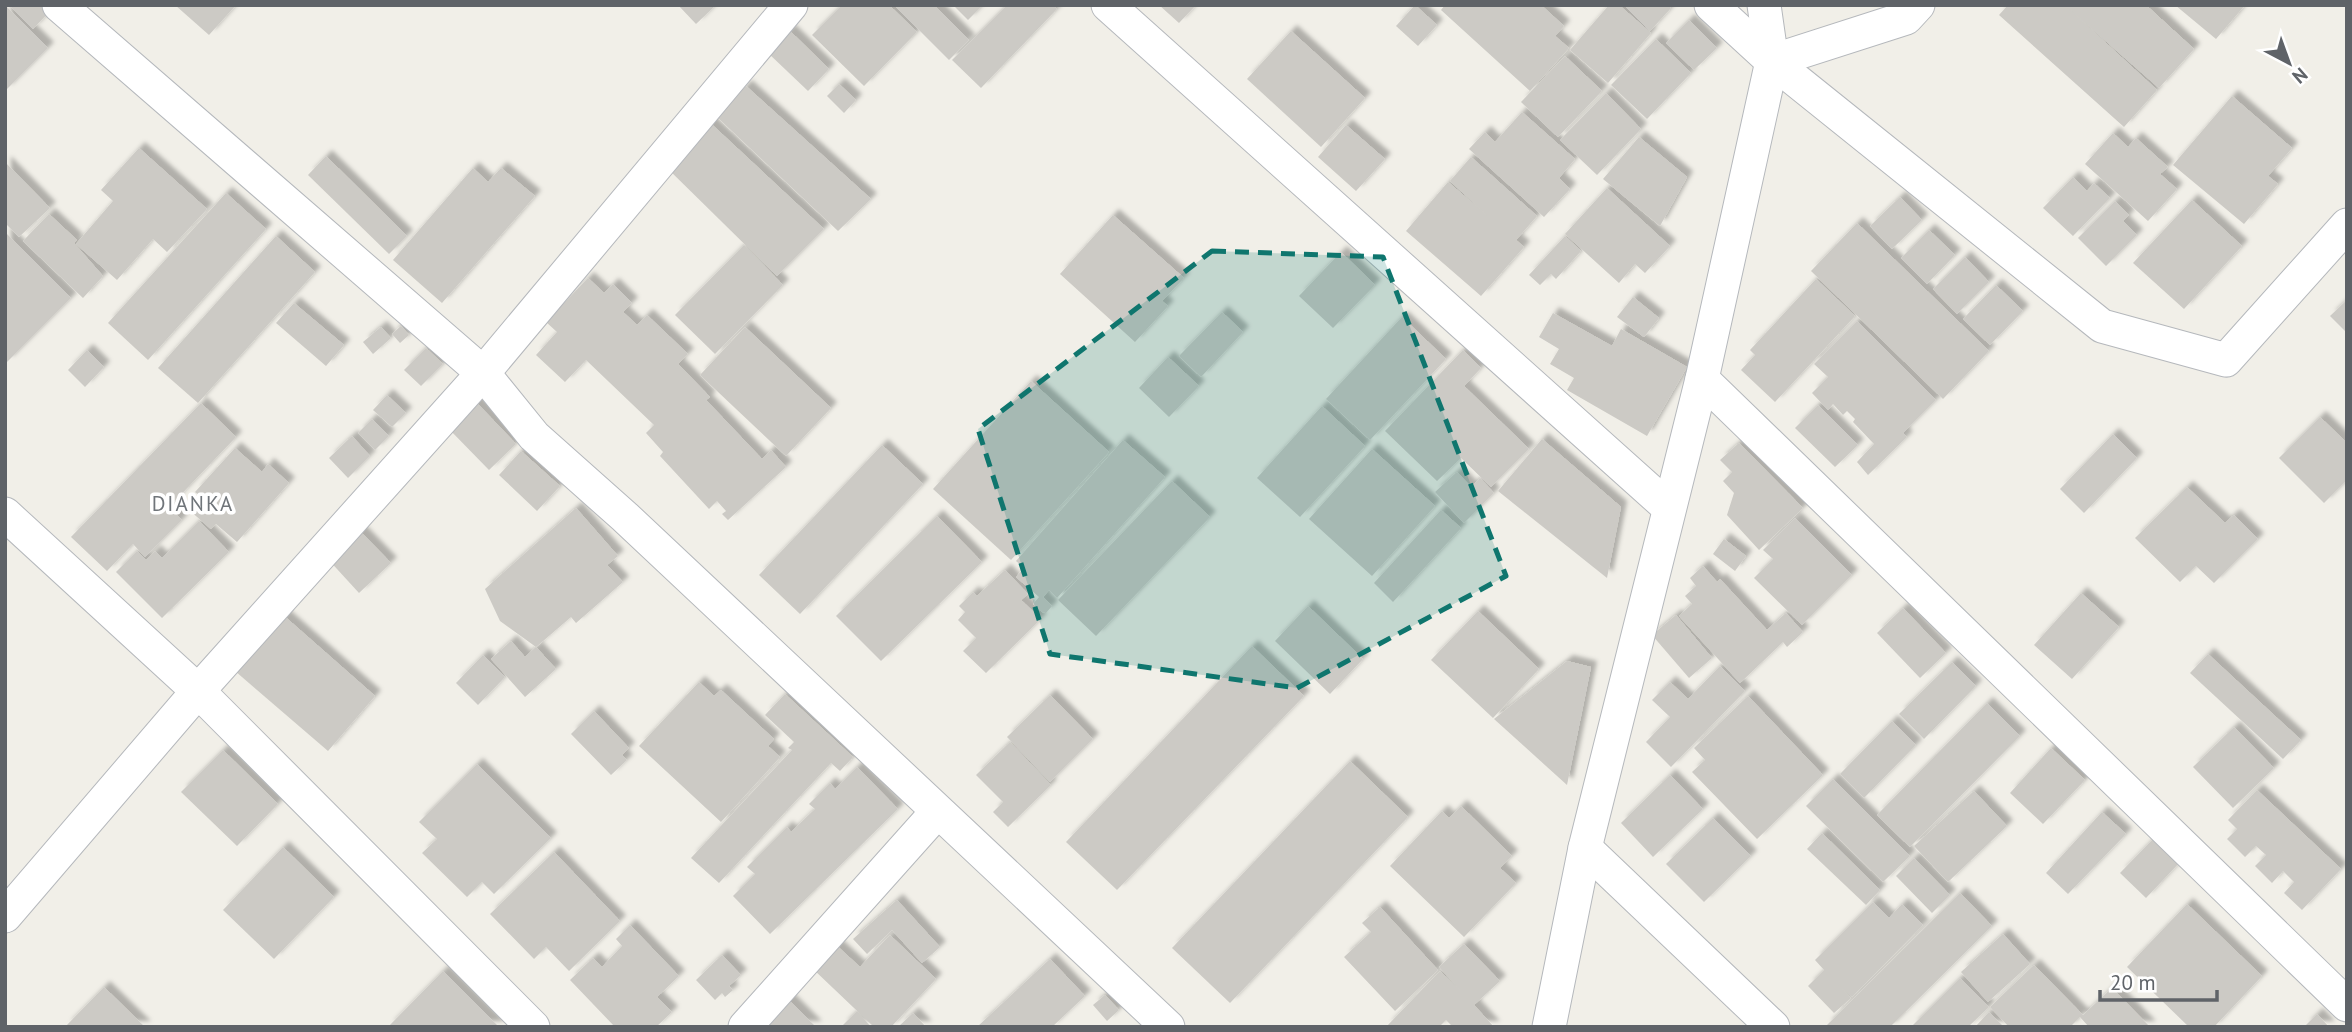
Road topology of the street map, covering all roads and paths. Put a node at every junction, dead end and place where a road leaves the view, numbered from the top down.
1 (59, 5) edge
2 (791, 5) edge
3 (1108, 5) edge
4 (1711, 5) edge
5 (1764, 5) edge
6 (1918, 5) edge
7 (1772, 61) junction
8 (2347, 225) edge
9 (483, 373) junction
10 (1702, 379) junction
11 (1668, 507) junction
12 (5, 514) edge
13 (198, 691) junction
14 (937, 812) junction
15 (1585, 848) junction
16 (5, 916) edge
17 (2347, 1004) edge
18 (533, 1027) edge
19 (745, 1027) edge
20 (1168, 1027) edge
21 (1549, 1027) edge
22 (1773, 1027) edge

1 - 9 street
2 - 9 street
3 - 11 street
4 - 7 street
5 - 7 street
6 - 7 street
7 - 8 street
7 - 10 street
9 - 13 street
9 - 14 street
10 - 11 street
10 - 17 street
11 - 15 street
12 - 13 street
13 - 16 street
13 - 18 street
14 - 19 street
14 - 20 street
15 - 21 street
15 - 22 street

